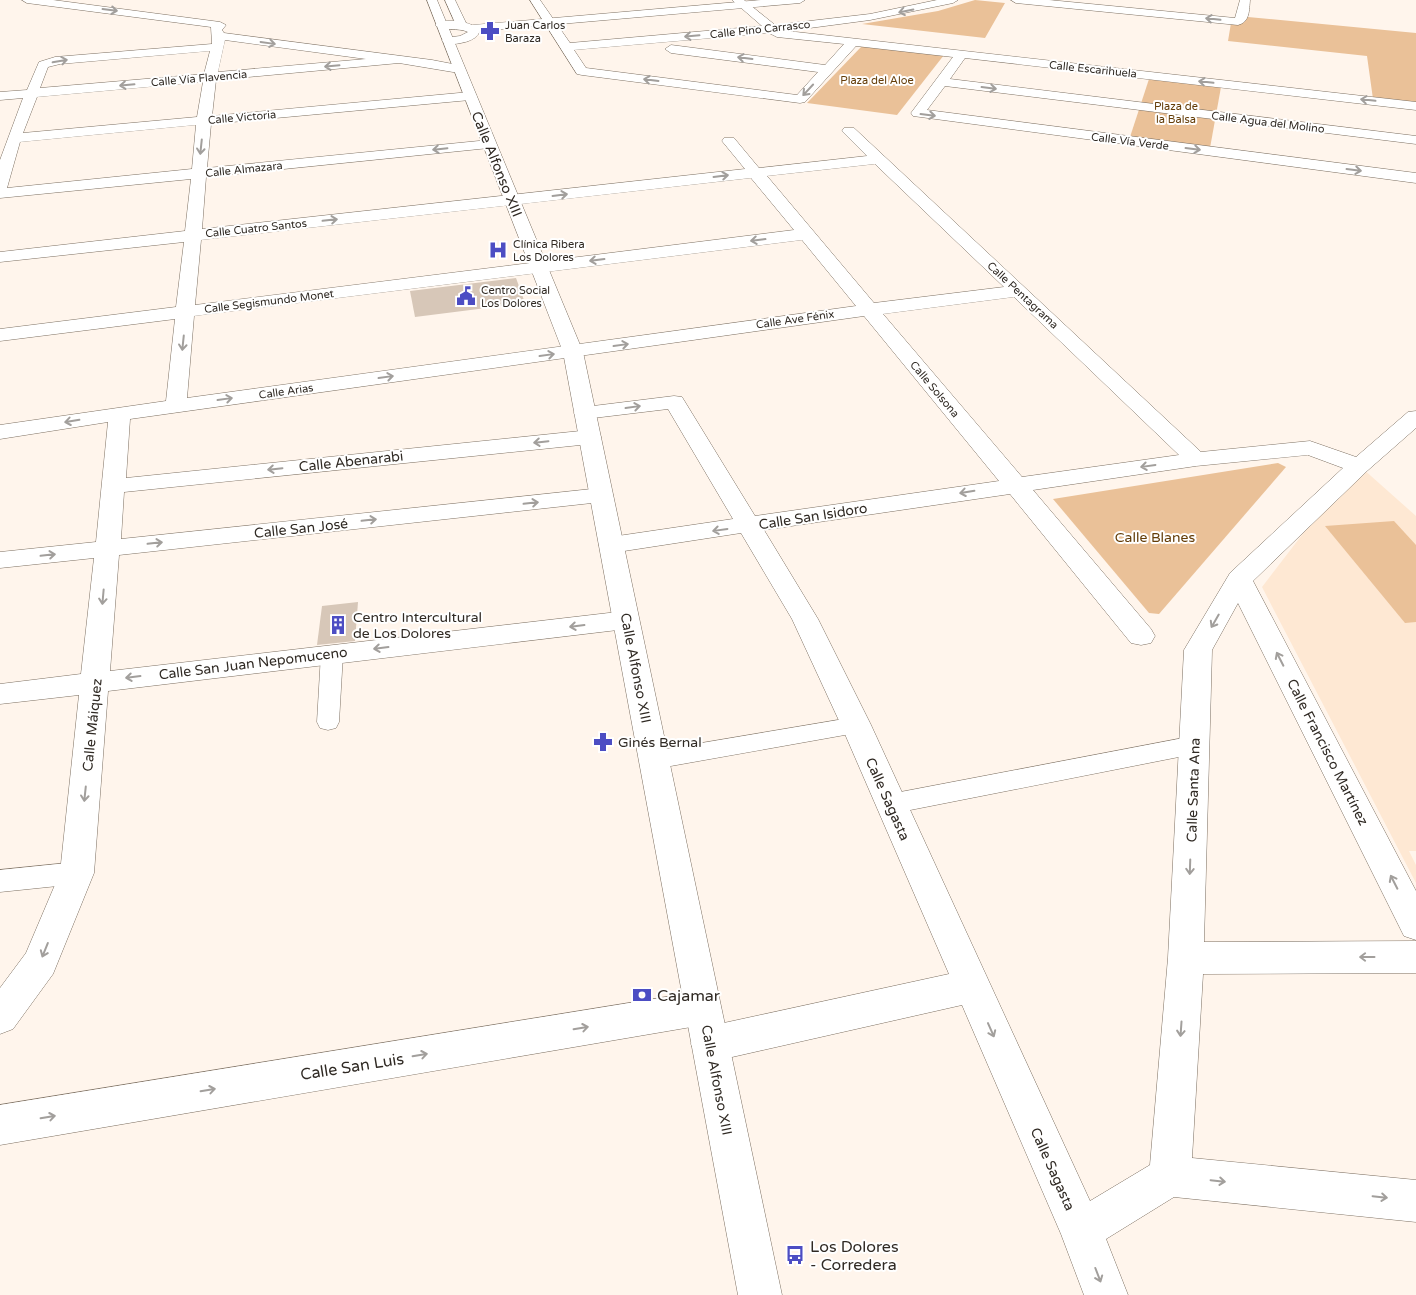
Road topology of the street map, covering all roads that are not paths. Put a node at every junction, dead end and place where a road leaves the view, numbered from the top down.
1 (27, 0) edge
2 (432, 0) edge
3 (450, 0) edge
4 (535, 0) edge
5 (761, 0) edge
6 (800, 0) edge
7 (953, 0) edge
8 (1016, 0) edge
9 (1246, 0) edge
10 (740, 3) edge
11 (214, 10) dead end
12 (548, 20) junction
13 (206, 23) junction
14 (441, 24) junction
15 (467, 27) junction
16 (771, 29) junction
17 (448, 41) junction
18 (219, 42) junction
19 (616, 42) junction
20 (853, 42) junction
21 (566, 47) junction
22 (962, 54) junction
23 (398, 60) junction
24 (432, 64) junction
25 (456, 64) junction
26 (828, 68) junction
27 (210, 77) junction
28 (941, 82) junction
29 (30, 94) junction
30 (0, 96) edge
31 (470, 96) junction
32 (444, 99) junction
33 (1416, 106) edge
34 (204, 120) junction
35 (849, 131) dead end
36 (14, 138) junction
37 (1416, 140) edge
38 (729, 141) dead end
39 (489, 144) junction
40 (879, 159) junction
41 (754, 172) junction
42 (199, 173) junction
43 (1416, 178) edge
44 (0, 186) edge
45 (0, 193) edge
46 (511, 200) junction
47 (807, 234) junction
48 (194, 235) junction
49 (0, 257) edge
50 (538, 267) junction
51 (1018, 291) junction
52 (868, 308) junction
53 (186, 312) junction
54 (0, 335) edge
55 (573, 352) junction
56 (176, 406) junction
57 (120, 413) junction
58 (1416, 417) edge
59 (587, 425) junction
60 (0, 432) edge
61 (1196, 459) junction
62 (1359, 466) junction
63 (1015, 484) junction
64 (113, 486) junction
65 (601, 496) junction
66 (750, 525) junction
67 (611, 545) junction
68 (107, 548) junction
69 (0, 560) edge
70 (1240, 579) junction
71 (626, 620) junction
72 (1141, 636) dead end
73 (332, 654) junction
74 (96, 681) junction
75 (0, 694) edge
76 (328, 722) dead end
77 (856, 725) junction
78 (1194, 745) junction
79 (654, 760) junction
80 (890, 804) junction
81 (77, 873) junction
82 (0, 881) edge
83 (1416, 925) edge
84 (1416, 957) edge
85 (1186, 958) junction
86 (971, 986) junction
87 (0, 1017) edge
88 (706, 1026) junction
89 (0, 1125) edge
90 (1170, 1176) junction
91 (1416, 1201) edge
92 (1081, 1230) junction
93 (760, 1295) edge
94 (1106, 1295) edge

1 -> 13 street
2 - 14 street, Calle Alfonso XIII
3 - 15 street
4 - 12 street
5 - 10 street
6 - 10 street
7 -> 16 street, Calle Pino Carrasco
9 -> 8 street
10 - 12 street
10 - 16 street
11 - 13 street
12 - 15 street
12 - 21 street
13 - 18 street
14 - 15 street
14 - 17 street, Calle Alfonso XIII
15 - 17 street
16 -> 19 street, Calle Pino Carrasco
16 - 20 street, Calle Escarihuela
17 - 25 street, Calle Alfonso XIII
18 -> 23 street
18 - 27 street
29 -> 18 street
19 - 21 street, Calle Pino Carrasco
26 -> 19 street
20 - 22 street, Calle Escarihuela
20 - 26 street
26 -> 21 street
22 - 28 street, Calle Vía Verde
33 -> 22 street, Calle Escarihuela
23 - 24 street
23 -> 27 street, Calle Vía Flavencia
24 - 25 street
24 - 32 street
25 - 31 street, Calle Alfonso XIII
27 -> 29 street, Calle Vía Flavencia
27 - 34 street
28 -> 37 street, Calle Agua del Molino
28 -> 43 street, Calle Vía Verde
29 - 30 street, Calle Vía Flavencia
29 - 36 street
31 - 32 street, Calle Victoria
31 - 39 street, Calle Alfonso XIII
32 - 34 street, Calle Victoria
34 - 36 street, Calle Victoria
34 -> 42 street
35 - 40 street, Calle Pentagrama
36 - 44 street
38 - 41 street, Calle Solsona
39 -> 42 street, Calle Almazara
39 - 46 street, Calle Alfonso XIII
40 - 41 street, Calle Cuatro Santos
40 - 51 street, Calle Pentagrama
46 -> 41 street, Calle Cuatro Santos
41 - 47 street, Calle Solsona
42 - 45 street, Calle Almazara
42 - 48 street
48 -> 46 street, Calle Cuatro Santos
46 - 50 street, Calle Alfonso XIII
47 -> 50 street, Calle Segismundo Monet
47 - 52 street, Calle Solsona
48 - 49 street, Calle Cuatro Santos
48 - 53 street
50 - 53 street, Calle Segismundo Monet
50 - 55 street, Calle Alfonso XIII
51 - 52 street, Calle Ave Fénix
51 - 61 street, Calle Pentagrama
55 -> 52 street, Calle Ave Fénix
52 - 63 street, Calle Solsona
53 - 54 street, Calle Segismundo Monet
53 -> 56 street
56 -> 55 street, Calle Arias
55 - 59 street, Calle Alfonso XIII
56 - 57 street, Calle Arias
57 -> 60 street, Calle Arias
57 - 64 street, Calle Máiquez
58 - 62 street, Calle Santa Ana
59 -> 64 street, Calle Abenarabi
59 - 65 street, Calle Alfonso XIII
59 -> 66 street, Calle Sagasta
61 - 62 street
61 -> 63 street
62 - 70 street, Calle Santa Ana
63 -> 66 street, Calle San Isidoro
63 - 72 street, Calle Solsona
64 - 68 street, Calle Máiquez
65 - 67 street, Calle Alfonso XIII
68 -> 65 street, Calle San José
66 -> 67 street, Calle San Isidoro
66 - 77 street, Calle Sagasta
67 - 71 street, Calle Alfonso XIII
69 -> 68 street, Calle San José
68 -> 74 street, Calle Máiquez
70 -> 78 street, Calle Santa Ana
83 -> 70 street, Calle Francisco Martínez
71 -> 73 street, Calle San Juan Nepomuceno
71 - 79 street, Calle Alfonso XIII
73 -> 74 street, Calle San Juan Nepomuceno
73 - 76 street
74 - 75 street, Calle San Juan Nepomuceno
74 -> 81 street, Calle Máiquez
77 - 79 street
77 - 80 street, Calle Sagasta
78 - 80 street
78 -> 85 street, Calle Santa Ana
79 - 88 street, Calle Alfonso XIII
80 - 86 street, Calle Sagasta
81 - 82 street
81 -> 87 street, Calle Máiquez
84 -> 85 street
85 -> 90 street, Calle Santa Ana
86 - 88 street, Calle San Luis
86 -> 92 street, Calle Sagasta
89 -> 88 street, Calle San Luis
88 - 93 street, Calle Alfonso XIII
90 -> 91 street
90 - 92 street
92 -> 94 street, Calle Sagasta

